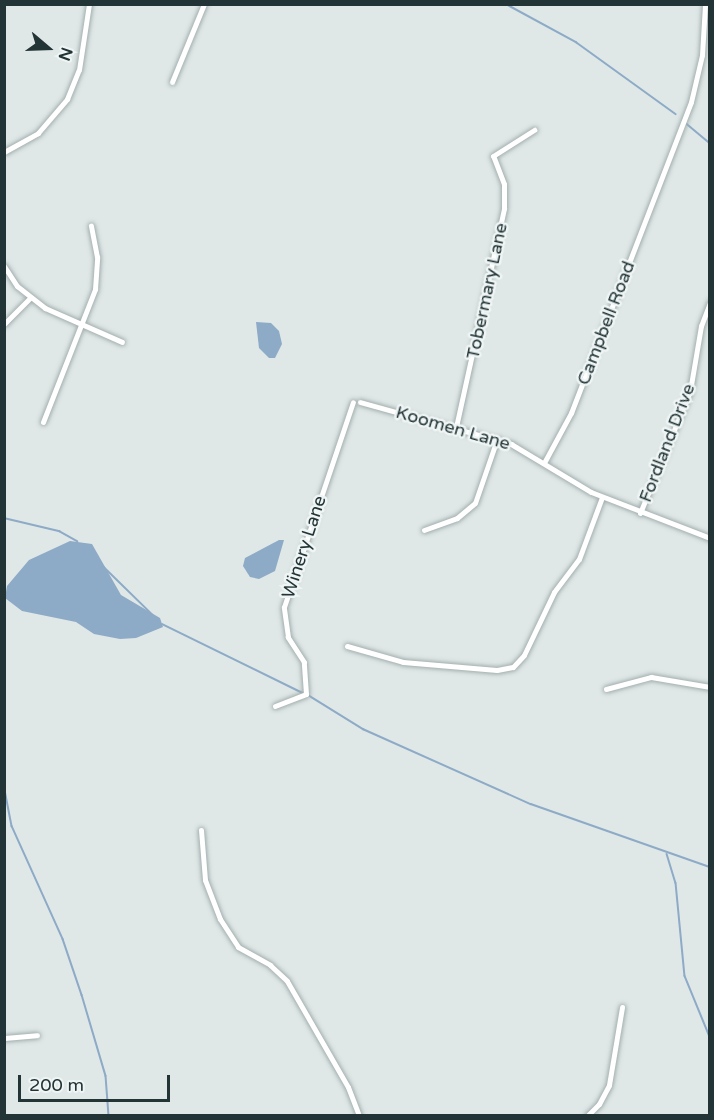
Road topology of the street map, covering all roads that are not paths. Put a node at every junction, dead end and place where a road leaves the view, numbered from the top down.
1 (90, 4) edge
2 (204, 4) edge
3 (705, 4) edge
4 (172, 82) dead end
5 (534, 130) dead end
6 (4, 152) edge
7 (91, 226) dead end
8 (4, 266) edge
9 (30, 298) junction
10 (710, 302) edge
11 (4, 324) edge
12 (81, 325) junction
13 (122, 342) dead end
14 (356, 402) joint
15 (44, 422) dead end
16 (456, 427) junction
17 (497, 439) junction
18 (544, 460) junction
19 (602, 497) junction
20 (640, 513) junction
21 (424, 530) dead end
22 (710, 538) edge
23 (347, 646) dead end
24 (710, 687) edge
25 (606, 689) dead end
26 (275, 706) dead end
27 (201, 830) dead end
28 (622, 1007) dead end
29 (37, 1035) dead end
30 (4, 1038) edge
31 (359, 1116) edge
32 (587, 1116) edge

1 - 6 street
2 - 4 street
3 - 18 street, Campbell Road
5 - 16 street, Tobermary Lane
7 - 12 street
8 - 9 street
9 - 11 street
9 - 12 street
10 - 20 street, Fordland Drive
12 - 13 street
12 - 15 street
14 - 16 street, Koomen Lane
14 - 26 street, Winery Lane
16 - 17 street, Koomen Lane
17 - 18 street, Koomen Lane
17 - 21 street
18 - 19 street
19 - 20 street
19 - 23 street
20 - 22 street
24 - 25 street
27 - 31 street
28 - 32 street
29 - 30 street

